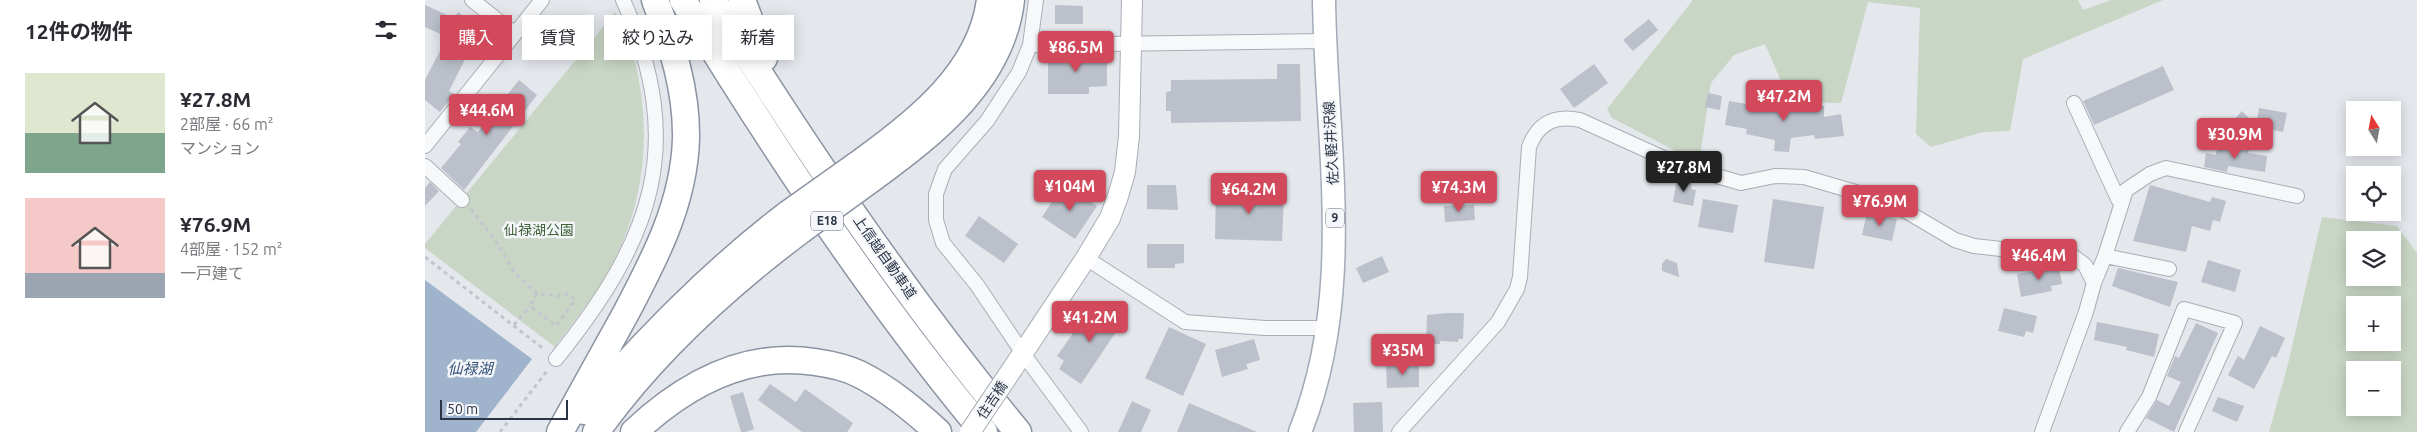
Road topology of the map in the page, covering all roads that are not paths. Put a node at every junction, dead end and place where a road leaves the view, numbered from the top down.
1 (472, 0) edge
2 (542, 0) edge
3 (623, 0) edge
4 (655, 0) edge
5 (683, 0) edge
6 (713, 0) edge
7 (742, 0) edge
8 (990, 0) edge
9 (1011, 0) edge
10 (1036, 0) edge
11 (1132, 0) edge
12 (1324, 0) edge
13 (515, 34) junction
14 (1325, 41) junction
15 (1132, 43) junction
16 (1030, 45) junction
17 (2074, 103) dead end
18 (425, 146) edge
19 (425, 166) edge
20 (869, 169) junction
21 (2297, 196) dead end
22 (462, 200) road end
23 (2122, 202) junction
24 (795, 222) junction
25 (2105, 256) junction
26 (1086, 258) junction
27 (2169, 269) dead end
28 (2094, 283) junction
29 (1328, 328) junction
30 (556, 359) road end
31 (1018, 361) junction
32 (982, 389) junction
33 (560, 432) edge
34 (566, 432) edge
35 (596, 432) edge
36 (634, 432) edge
37 (938, 432) edge
38 (970, 432) edge
39 (984, 432) edge
40 (1018, 432) edge
41 (1081, 432) edge
42 (1300, 432) edge
43 (1399, 432) edge
44 (2041, 432) edge
45 (2127, 432) edge
46 (2186, 432) edge

1 - 13 street
2 - 13 street
3 - 30 street
4 - 33 highway
5 - 39 highway, 上信越自動車道 / E18
6 - 32 highway, 上信越自動車道 / E18
7 - 32 highway
8 - 20 highway
9 - 20 highway
10 - 16 street
11 - 15 street, 住吉橋
12 - 14 main road, 佐久軽井沢線 / 9
13 - 18 street
14 - 15 street
14 - 29 main road, 佐久軽井沢線 / 9
15 - 16 street
15 - 26 street, 住吉橋
16 - 31 street
17 - 23 street
19 - 22 street
20 - 24 highway, bridge
21 - 23 street
23 - 25 street
24 - 34 highway
24 - 35 highway
25 - 27 street
25 - 28 street
26 - 29 street
26 - 31 street, 住吉橋
28 - 43 street
28 - 44 street
29 - 42 main road, 佐久軽井沢線 / 9
31 - 38 street, 住吉橋, bridge
31 - 41 street
32 - 40 highway, 上信越自動車道 / E18
36 - 37 highway
45 - 46 street

